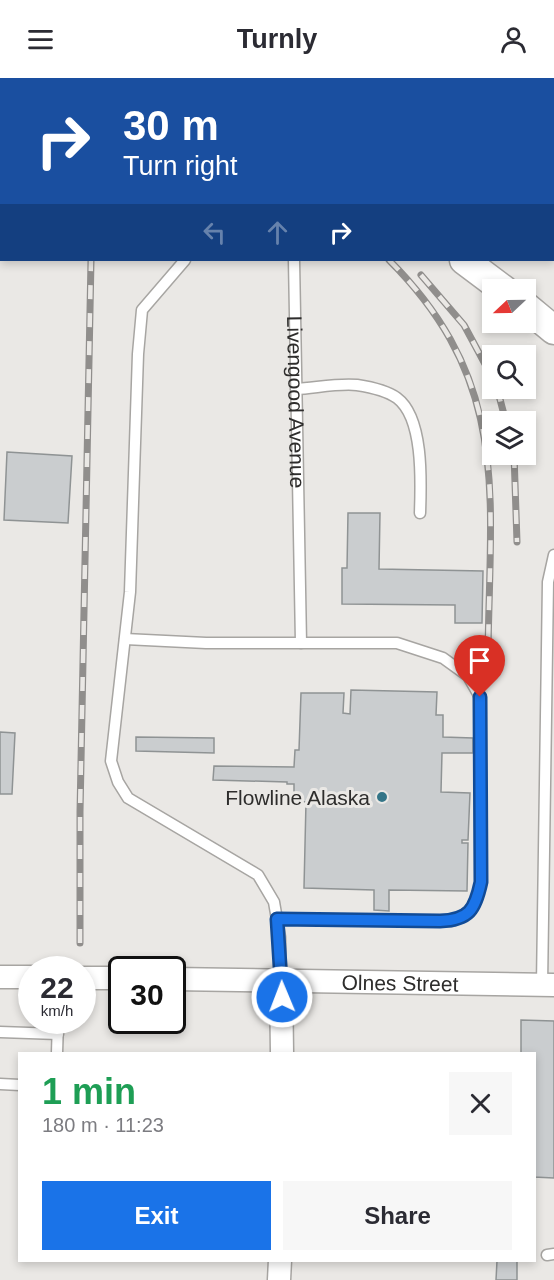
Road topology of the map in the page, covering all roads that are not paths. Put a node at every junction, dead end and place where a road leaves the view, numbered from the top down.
1 (184, 261) edge
2 (294, 261) edge
3 (465, 261) edge
4 (489, 279) edge
5 (536, 315) edge
6 (554, 330) edge
7 (296, 389) junction
8 (420, 513) dead end
9 (554, 555) edge
10 (125, 639) junction
11 (301, 643) junction
12 (548, 913) edge
13 (277, 919) junction
14 (0, 977) edge
15 (18, 977) edge
16 (186, 978) edge
17 (281, 980) junction
18 (548, 985) edge
19 (0, 1032) edge
20 (18, 1033) edge
21 (58, 1034) edge
22 (57, 1052) edge
23 (282, 1052) edge
24 (0, 1084) edge
25 (18, 1085) edge
26 (280, 1262) edge
27 (279, 1280) edge

1 - 10 lane
2 - 7 lane, Livengood Avenue
3 - 4 street
5 - 6 street
7 - 8 lane
7 - 11 lane, Livengood Avenue
9 - 12 lane
10 - 11 lane
10 - 13 lane
11 - 13 lane
12 - 18 lane
13 - 17 lane
14 - 15 street
16 - 17 street, Olnes Street
17 - 18 street, Olnes Street
17 - 23 street
19 - 20 lane
21 - 22 lane
24 - 25 lane
26 - 27 street

